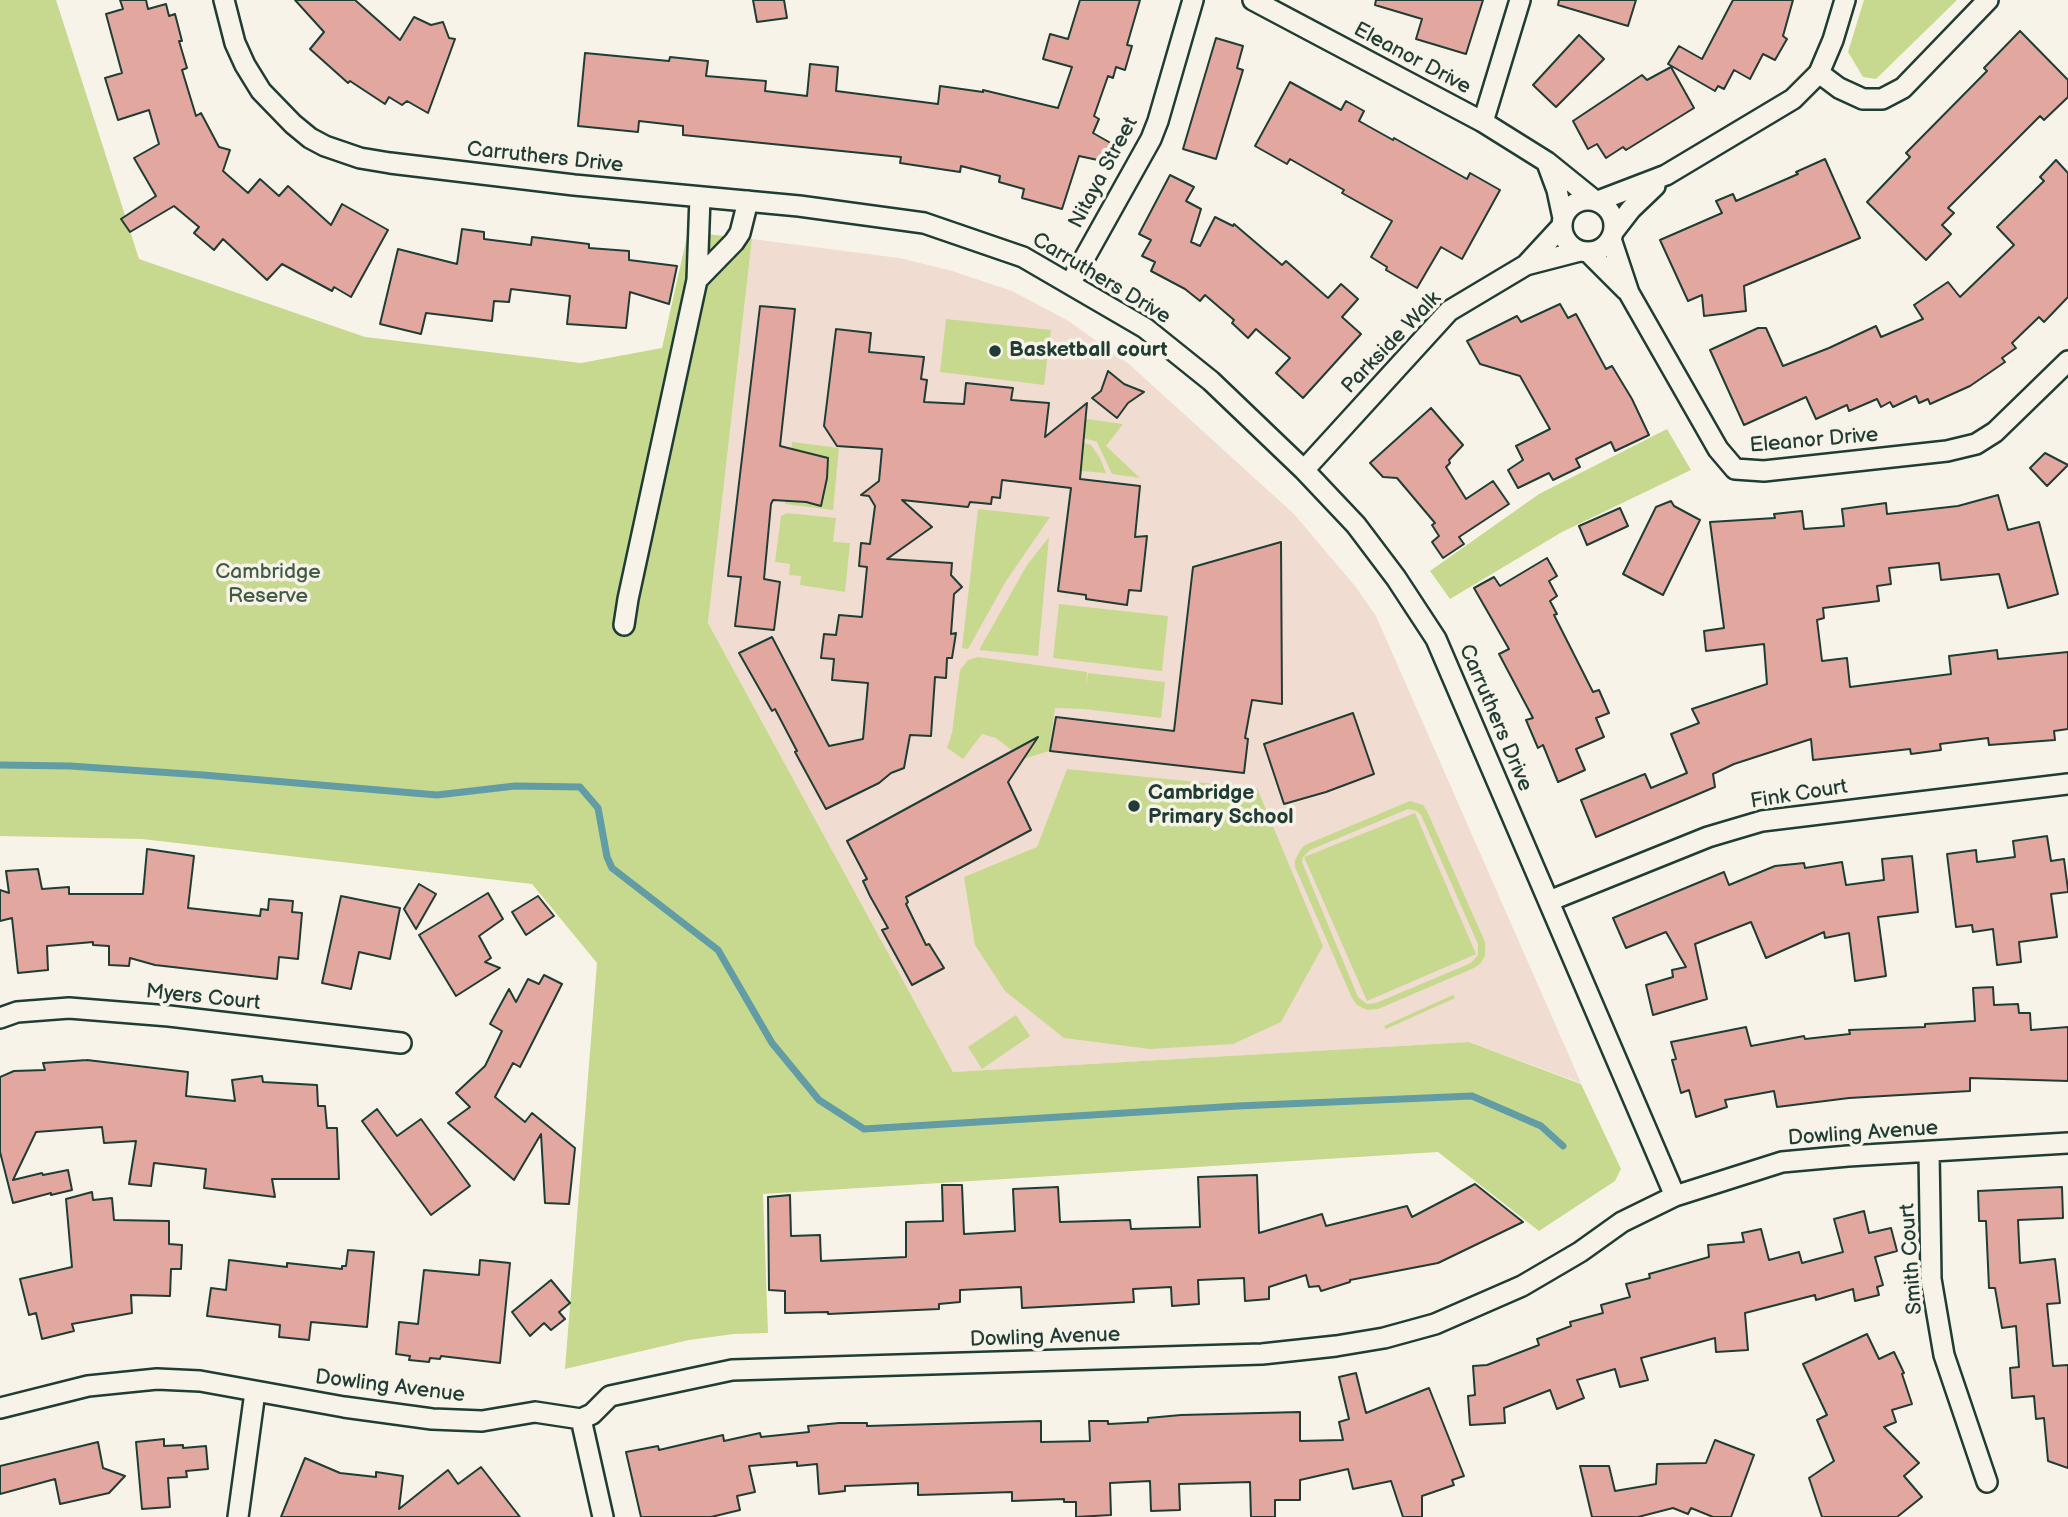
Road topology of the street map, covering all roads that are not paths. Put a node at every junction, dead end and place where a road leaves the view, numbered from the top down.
1 (224, 0) edge
2 (1193, 0) edge
3 (1253, 0) edge
4 (1520, 0) edge
5 (1845, 0) edge
6 (1988, 0) edge
7 (1819, 73) junction
8 (1483, 122) junction
9 (1546, 162) junction
10 (1666, 175) junction
11 (700, 197) junction
12 (748, 201) junction
13 (1596, 201) junction
14 (1562, 222) junction
15 (1613, 235) junction
16 (1585, 252) junction
17 (1526, 265) junction
18 (697, 280) junction
19 (1070, 284) junction
20 (1629, 293) junction
21 (2068, 361) edge
22 (1304, 470) junction
23 (624, 625) dead end
24 (2068, 783) edge
25 (1549, 901) junction
26 (0, 1018) edge
27 (401, 1043) dead end
28 (2068, 1143) edge
29 (1929, 1152) junction
30 (1675, 1196) junction
31 (255, 1392) junction
32 (0, 1408) edge
33 (581, 1419) junction
34 (1987, 1482) dead end
35 (237, 1517) edge
36 (603, 1517) edge

1 - 11 street, Carruthers Drive
2 - 19 street, Nitaya Street
3 - 8 street, Eleanor Drive
4 - 8 street
5 - 7 street
6 - 7 street
7 - 10 street
8 - 9 street, Eleanor Drive
9 - 13 street, Eleanor Drive
9 - 14 street
10 - 13 street
10 - 15 street
11 - 12 street, Carruthers Drive
11 - 18 street
12 - 18 street
12 - 19 street, Carruthers Drive
13 - 14 street
13 - 15 street
14 - 16 street
14 - 17 street, Parkside Walk
15 - 16 street
15 - 20 street, Eleanor Drive
16 - 17 street, Parkside Walk
16 - 20 street, Eleanor Drive
17 - 22 street, Parkside Walk
18 - 23 street
19 - 22 street, Carruthers Drive
20 - 21 street, Eleanor Drive
22 - 25 street, Carruthers Drive
24 - 25 street, Fink Court
25 - 30 street, Carruthers Drive
26 - 27 street, Myers Court
28 - 29 street, Dowling Avenue
29 - 30 street, Dowling Avenue
29 - 34 street, Smith Court
30 - 33 street, Dowling Avenue
31 - 32 street, Dowling Avenue
31 - 33 street, Dowling Avenue
31 - 35 street
33 - 36 street

